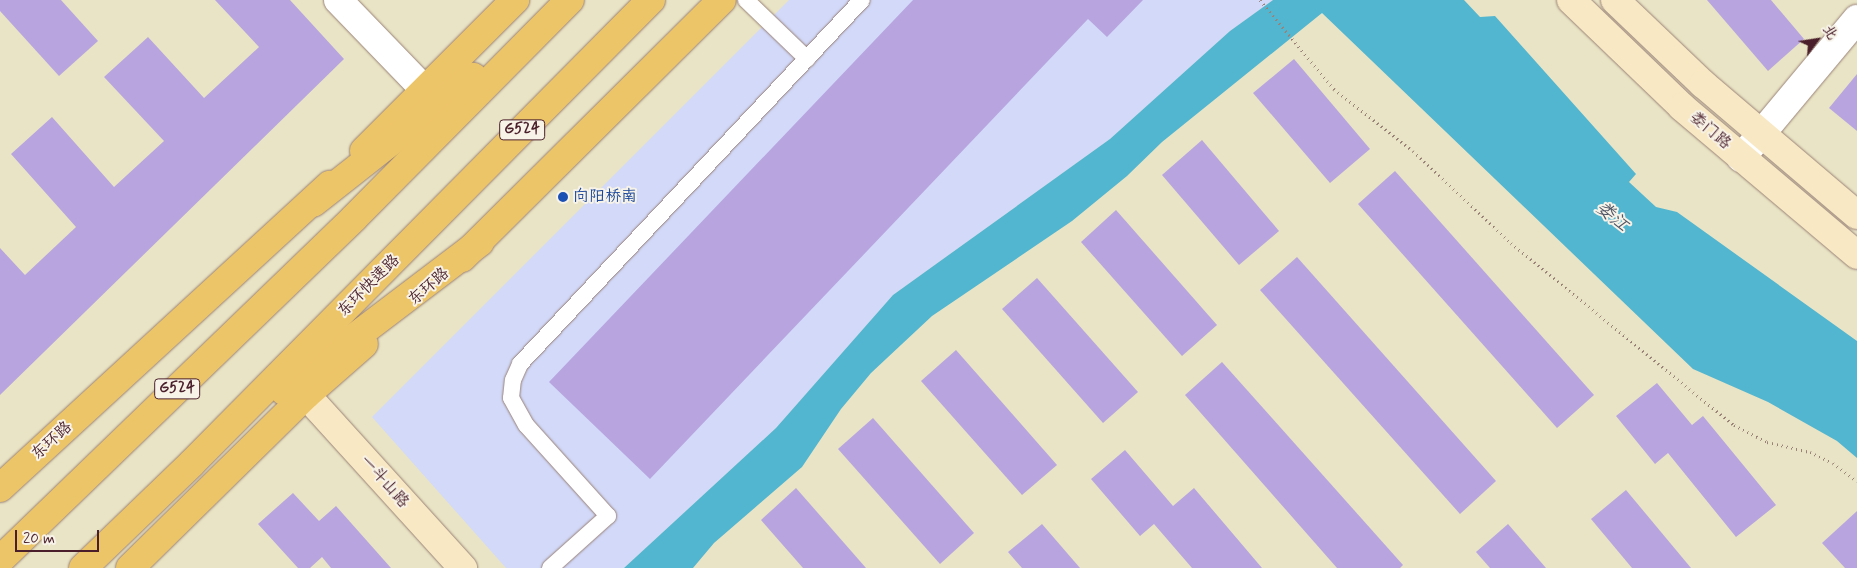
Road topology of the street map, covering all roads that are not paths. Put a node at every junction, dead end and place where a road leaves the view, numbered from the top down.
1 (338, 0) edge
2 (515, 0) edge
3 (651, 0) edge
4 (722, 0) edge
5 (746, 0) edge
6 (862, 0) edge
7 (1571, 0) edge
8 (1615, 0) edge
9 (567, 2) edge
10 (1857, 19) edge
11 (807, 59) junction
12 (425, 90) junction
13 (1761, 134) junction
14 (1741, 158) junction
15 (313, 203) junction
16 (1857, 214) edge
17 (480, 242) junction
18 (1857, 255) edge
19 (306, 395) junction
20 (192, 463) junction
21 (0, 488) edge
22 (0, 560) edge
23 (83, 568) edge
24 (130, 568) edge
25 (463, 568) edge
26 (550, 568) edge

1 - 12 street
2 - 12 main road, 东环路
3 - 20 main road, 东环快速路 / G524
4 - 17 main road, 东环路
5 - 11 lane
6 - 11 lane
7 - 14 main road, 娄门路
8 - 13 main road, 娄门路
9 - 15 main road
9 - 22 main road, G524
10 - 13 street
11 - 26 lane
12 - 15 main road, 东环路
13 - 14 street
13 - 16 main road, 娄门路
14 - 18 main road, 娄门路
15 - 21 main road, 东环路
17 - 19 main road, 东环路
17 - 20 main road
19 - 24 main road, 东环路
19 - 25 main road, 一斗山路
20 - 23 main road, 东环快速路 / G524

